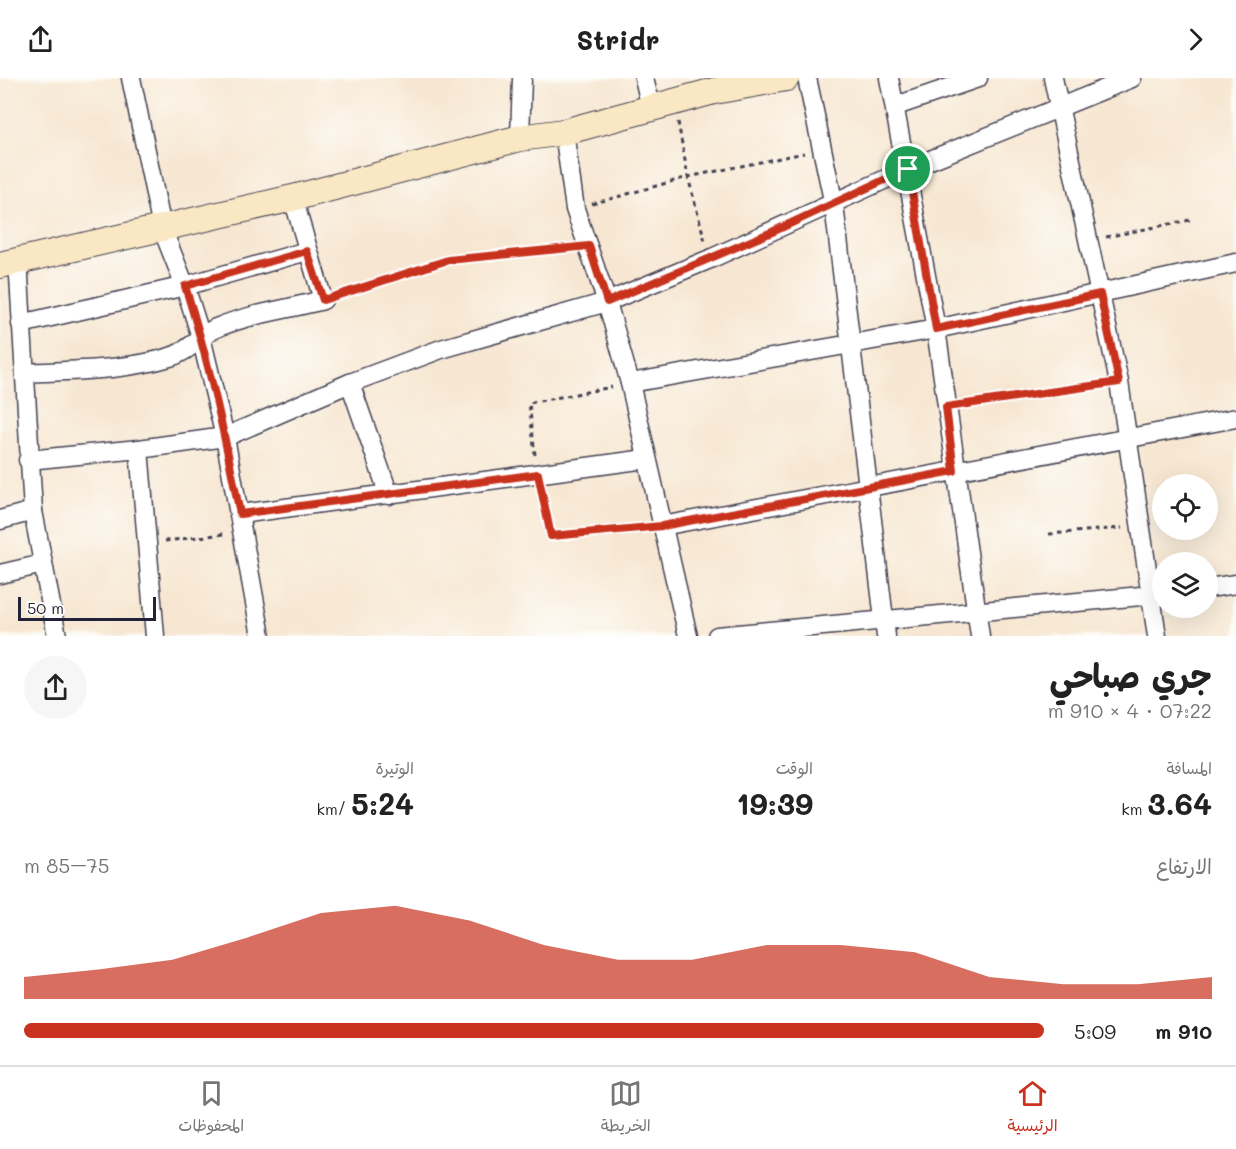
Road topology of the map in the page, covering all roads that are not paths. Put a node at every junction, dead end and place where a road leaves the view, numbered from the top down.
1 (131, 78) edge
2 (522, 78) edge
3 (644, 78) edge
4 (807, 78) edge
5 (889, 78) edge
6 (978, 78) edge
7 (1053, 78) edge
8 (1132, 78) edge
9 (782, 79) edge
10 (713, 84) edge
11 (662, 105) junction
12 (896, 106) junction
13 (1061, 106) junction
14 (564, 132) junction
15 (520, 138) junction
16 (908, 169) junction
17 (293, 198) junction
18 (834, 205) junction
19 (162, 228) junction
20 (307, 251) junction
21 (9, 262) edge
22 (1236, 263) edge
23 (185, 286) junction
24 (1100, 294) junction
25 (607, 302) junction
26 (21, 324) junction
27 (936, 329) junction
28 (201, 336) junction
29 (850, 345) junction
30 (25, 373) junction
31 (350, 383) junction
32 (630, 383) junction
33 (1236, 418) edge
34 (225, 436) junction
35 (1128, 437) junction
36 (139, 449) junction
37 (646, 459) junction
38 (28, 460) junction
39 (954, 471) junction
40 (868, 489) junction
41 (388, 495) junction
42 (33, 511) junction
43 (0, 520) edge
44 (242, 523) junction
45 (662, 526) junction
46 (43, 564) junction
47 (0, 574) edge
48 (1152, 578) edge
49 (1236, 584) edge
50 (1218, 587) edge
51 (1152, 595) edge
52 (977, 611) junction
53 (1157, 618) edge
54 (886, 629) edge
55 (57, 636) edge
56 (155, 636) edge
57 (261, 636) edge
58 (688, 636) edge
59 (717, 636) edge
60 (980, 636) edge
61 (1157, 636) edge

1 - 19 street
2 - 15 street
3 - 11 street
4 - 18 street
5 - 12 street
6 - 12 street
7 - 13 street
8 - 13 street
9 - 10 street
10 - 11 street
11 - 14 street
12 - 16 street
13 - 16 street
13 - 24 street
14 - 15 street
14 - 25 street
15 - 17 street
16 - 18 street
16 - 27 street
17 - 19 street
17 - 20 street
18 - 25 street
18 - 29 street
19 - 21 street
19 - 23 street
20 - 23 street
20 - 28 street
21 - 26 street
22 - 24 street
23 - 26 street
23 - 28 street
24 - 27 street
24 - 35 street
25 - 31 street
25 - 32 street
26 - 30 street
27 - 29 street
27 - 39 street
28 - 30 street
28 - 34 street
29 - 32 street
29 - 40 street
30 - 38 street
31 - 34 street
31 - 41 street
32 - 37 street
33 - 35 street
34 - 36 street
34 - 44 street
35 - 39 street
35 - 48 street
36 - 38 street
36 - 56 street
37 - 41 street
37 - 45 street
38 - 42 street
39 - 40 street
39 - 52 street
40 - 45 street
40 - 54 street
41 - 44 street
42 - 43 street
42 - 46 street
44 - 57 street
45 - 58 street
46 - 47 street
46 - 55 street
49 - 50 street
51 - 52 street
52 - 54 street
52 - 60 street
53 - 61 street
54 - 59 street

